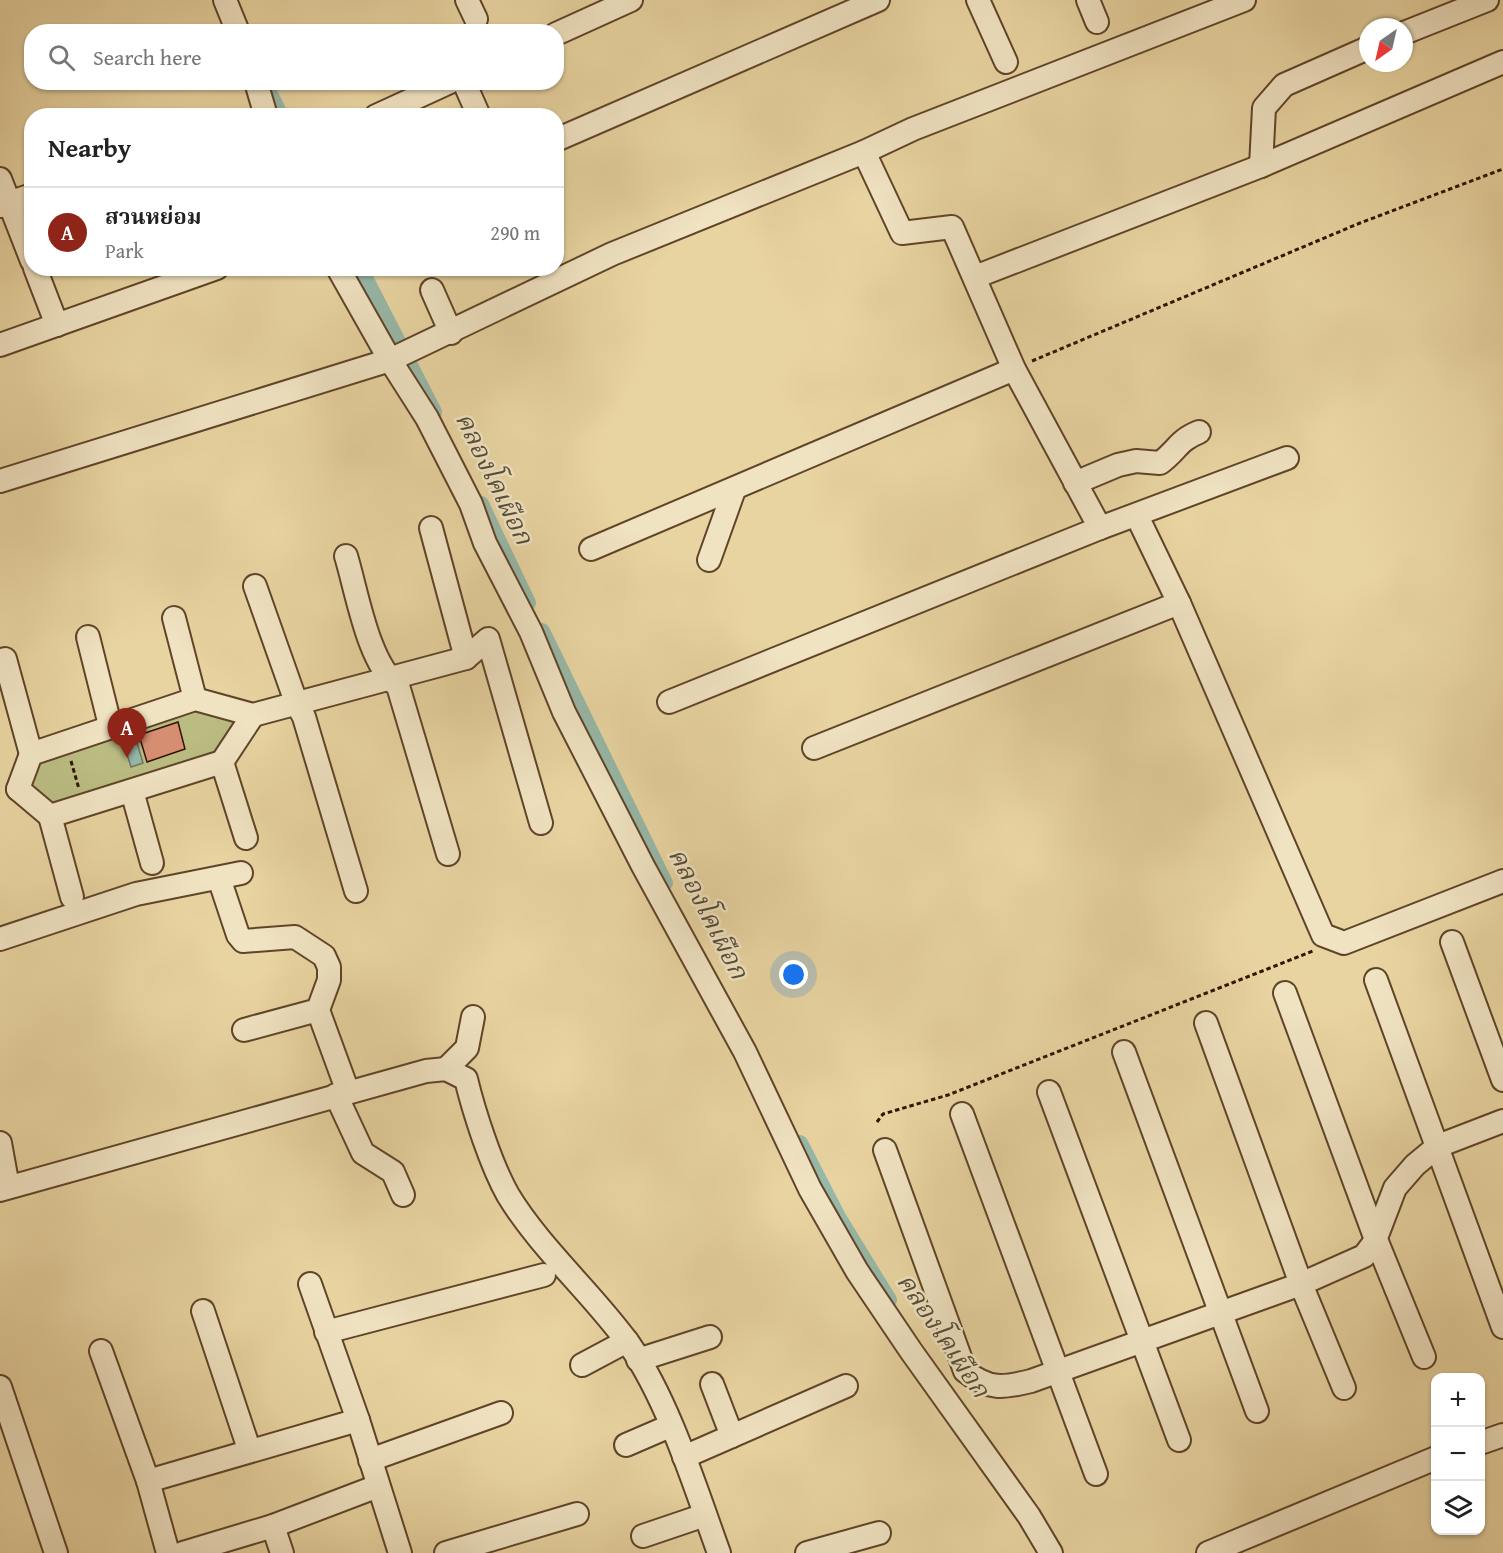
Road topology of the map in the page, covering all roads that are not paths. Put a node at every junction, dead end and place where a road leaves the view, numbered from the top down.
1 (225, 0) edge
2 (631, 0) edge
3 (878, 0) edge
4 (978, 0) edge
5 (1088, 0) edge
6 (1244, 0) edge
7 (1487, 0) edge
8 (1097, 22) dead end
9 (235, 24) edge
10 (1413, 29) edge
11 (564, 30) edge
12 (1359, 52) edge
13 (1006, 62) dead end
14 (1503, 62) edge
15 (258, 90) edge
16 (433, 90) edge
17 (468, 90) edge
18 (264, 108) edge
19 (393, 108) edge
20 (475, 108) edge
21 (564, 137) edge
22 (864, 152) junction
23 (1261, 166) junction
24 (0, 178) edge
25 (24, 198) edge
26 (4, 204) edge
27 (24, 245) edge
28 (38, 276) edge
29 (195, 276) edge
30 (344, 276) edge
31 (975, 277) junction
32 (432, 290) dead end
33 (57, 325) junction
34 (451, 333) junction
35 (0, 345) edge
36 (399, 356) junction
37 (1014, 369) junction
38 (1199, 432) dead end
39 (1287, 458) dead end
40 (0, 481) edge
41 (1075, 483) junction
42 (734, 490) junction
43 (1137, 516) junction
44 (431, 528) dead end
45 (1100, 528) junction
46 (591, 549) dead end
47 (346, 556) dead end
48 (710, 560) dead end
49 (255, 586) dead end
50 (1179, 603) junction
51 (174, 618) dead end
52 (88, 637) dead end
53 (466, 658) junction
54 (5, 659) dead end
55 (388, 679) junction
56 (195, 699) junction
57 (296, 702) junction
58 (669, 702) dead end
59 (253, 715) junction
60 (110, 725) junction
61 (814, 748) dead end
62 (31, 754) junction
63 (222, 762) junction
64 (132, 791) junction
65 (9, 792) edge
66 (50, 816) junction
67 (541, 823) dead end
68 (246, 838) dead end
69 (448, 854) dead end
70 (152, 863) dead end
71 (1503, 881) edge
72 (356, 891) dead end
73 (72, 897) dead end
74 (0, 939) edge
75 (1452, 942) dead end
76 (1376, 980) dead end
77 (1286, 993) dead end
78 (318, 1010) junction
79 (473, 1017) dead end
80 (1206, 1023) dead end
81 (244, 1030) dead end
82 (1124, 1052) dead end
83 (447, 1069) junction
84 (1503, 1080) edge
85 (1049, 1092) dead end
86 (342, 1093) junction
87 (962, 1114) dead end
88 (1503, 1121) edge
89 (0, 1143) edge
90 (1437, 1146) junction
91 (885, 1150) dead end
92 (4, 1189) edge
93 (403, 1195) dead end
94 (1376, 1237) junction
95 (544, 1275) dead end
96 (310, 1284) dead end
97 (1301, 1284) junction
98 (203, 1311) dead end
99 (1219, 1314) junction
100 (1503, 1328) edge
101 (326, 1332) junction
102 (710, 1337) dead end
103 (1140, 1342) junction
104 (101, 1351) dead end
105 (632, 1351) junction
106 (1424, 1357) dead end
107 (582, 1365) dead end
108 (1057, 1372) junction
109 (712, 1383) dead end
110 (846, 1386) dead end
111 (0, 1387) edge
112 (1344, 1388) dead end
113 (1257, 1411) dead end
114 (501, 1413) dead end
115 (358, 1420) junction
116 (6, 1425) edge
117 (670, 1426) junction
118 (1503, 1435) edge
119 (732, 1436) junction
120 (1179, 1440) dead end
121 (1485, 1441) edge
122 (626, 1445) dead end
123 (249, 1449) junction
124 (684, 1457) junction
125 (370, 1460) junction
126 (1431, 1460) edge
127 (1096, 1474) dead end
128 (148, 1480) junction
129 (378, 1486) junction
130 (577, 1514) dead end
131 (705, 1515) junction
132 (273, 1526) junction
133 (879, 1533) dead end
134 (643, 1536) dead end
135 (56, 1553) edge
136 (168, 1553) edge
137 (183, 1553) edge
138 (282, 1553) edge
139 (400, 1553) edge
140 (446, 1553) edge
141 (719, 1553) edge
142 (807, 1553) edge
143 (1051, 1553) edge
144 (1208, 1553) edge

1 - 9 street
2 - 11 street
3 - 21 street
4 - 13 street
5 - 8 street
6 - 22 street
7 - 10 street
12 - 23 street
14 - 23 street
15 - 18 street
16 - 19 street
17 - 20 street
22 - 31 street
22 - 34 street
23 - 31 street
24 - 26 street
25 - 26 street
26 - 27 street
28 - 33 street
29 - 33 street
30 - 36 street
31 - 37 street
32 - 34 street
33 - 35 street
34 - 36 street
36 - 40 street
36 - 143 street
37 - 41 street
37 - 42 street
38 - 41 street
39 - 43 street
41 - 45 street
42 - 46 street
42 - 48 street
43 - 45 street
43 - 50 street
44 - 53 street
45 - 58 street
47 - 55 street
49 - 57 street
50 - 61 street
50 - 71 street
51 - 56 street
52 - 60 street
53 - 55 street
53 - 67 street
54 - 62 street
55 - 57 street
55 - 69 street
56 - 59 street
56 - 60 street
57 - 59 street
57 - 72 street
59 - 63 street
60 - 62 street
62 - 65 street
63 - 64 street
63 - 68 street
64 - 66 street
64 - 70 street
65 - 66 street
66 - 73 street
74 - 78 street
75 - 84 street
76 - 90 street
77 - 94 street
78 - 81 street
78 - 86 street
79 - 83 street
80 - 97 street
82 - 99 street
83 - 86 street
83 - 105 street
85 - 103 street
86 - 92 street
86 - 93 street
87 - 108 street
88 - 90 street
89 - 92 street
90 - 94 street
90 - 100 street
91 - 108 street
94 - 97 street
94 - 106 street
95 - 101 street
96 - 101 street
97 - 99 street
97 - 112 street
98 - 123 street
99 - 103 street
99 - 113 street
101 - 115 street
102 - 105 street
103 - 108 street
103 - 120 street
104 - 128 street
105 - 107 street
105 - 117 street
108 - 127 street
109 - 119 street
110 - 119 street
111 - 116 street
114 - 125 street
115 - 123 street
115 - 125 street
116 - 135 street
117 - 122 street
117 - 124 street
118 - 121 street
119 - 124 street
123 - 128 street
124 - 131 street
125 - 129 street
126 - 144 street
128 - 136 street
129 - 132 street
129 - 139 street
130 - 140 street
131 - 134 street
131 - 141 street
132 - 137 street
132 - 138 street
133 - 142 street

